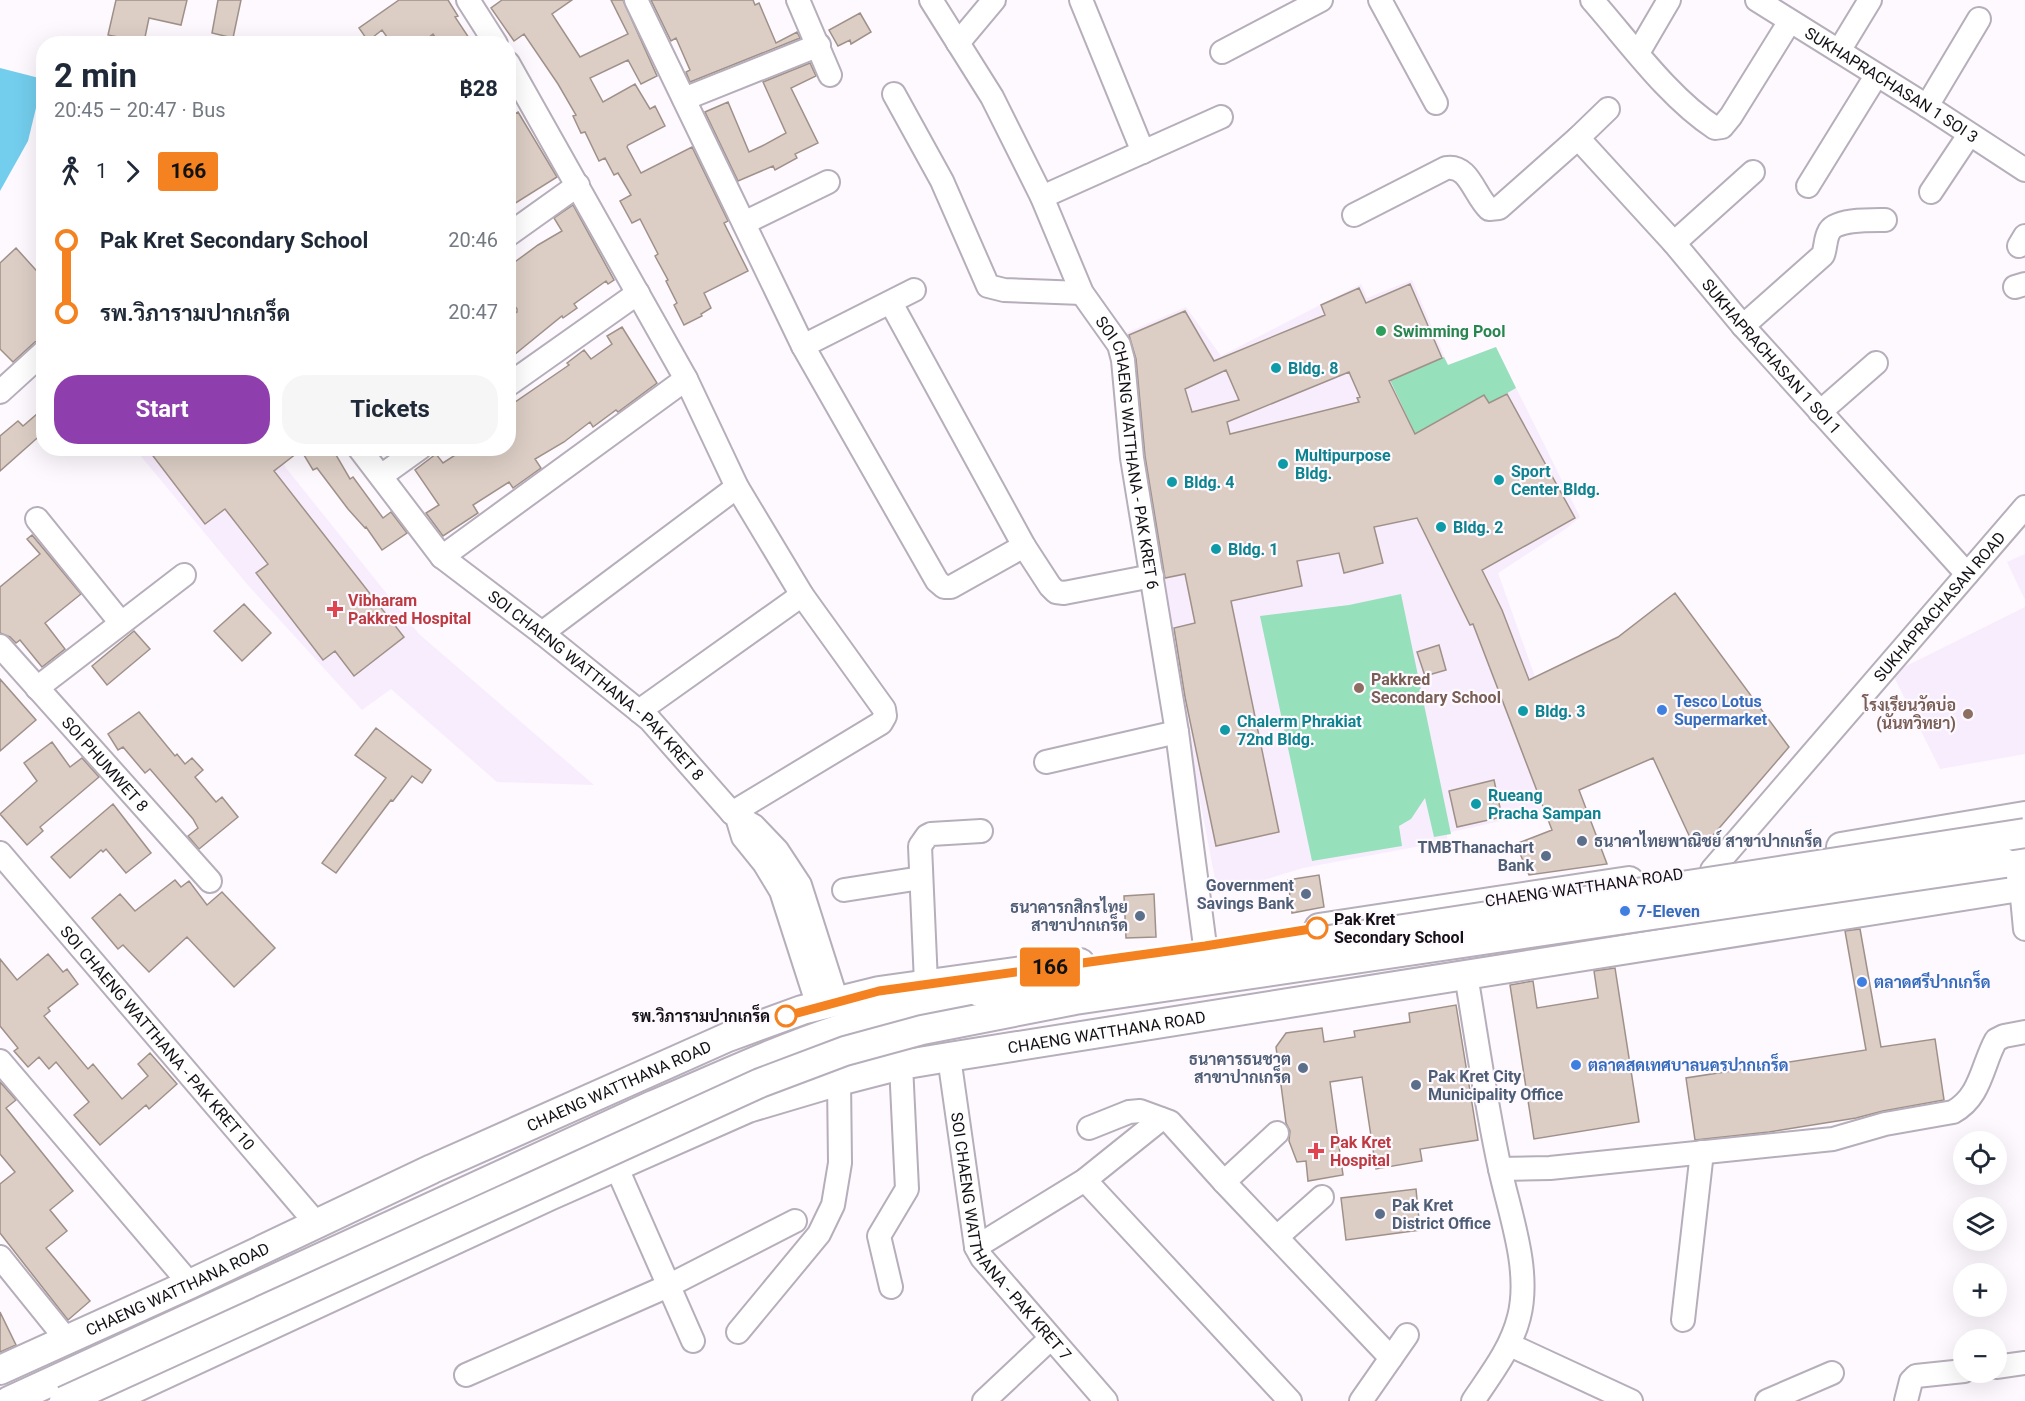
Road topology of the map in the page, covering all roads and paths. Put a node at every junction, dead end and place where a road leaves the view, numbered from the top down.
1 (636, 0) edge
2 (798, 0) edge
3 (931, 0) edge
4 (994, 0) edge
5 (1081, 0) edge
6 (1321, 0) edge
7 (1380, 0) edge
8 (1592, 0) edge
9 (1669, 0) edge
10 (1758, 0) edge
11 (1870, 0) edge
12 (477, 3) edge
13 (1979, 19) dead end
14 (1790, 21) junction
15 (492, 36) edge
16 (958, 43) junction
17 (819, 45) junction
18 (1839, 51) junction
19 (1222, 52) dead end
20 (1638, 53) junction
21 (830, 75) dead end
22 (1876, 76) junction
23 (516, 80) edge
24 (894, 94) dead end
25 (684, 99) junction
26 (1436, 103) dead end
27 (1927, 106) junction
28 (1608, 109) dead end
29 (1221, 117) dead end
30 (1969, 135) junction
31 (1578, 138) junction
32 (1143, 152) junction
33 (2023, 164) edge
34 (1753, 172) dead end
35 (828, 182) dead end
36 (578, 185) junction
37 (1808, 186) dead end
38 (1931, 192) dead end
39 (1042, 196) junction
40 (1354, 215) dead end
41 (1885, 220) dead end
42 (744, 224) junction
43 (516, 229) edge
44 (1674, 243) junction
45 (914, 290) dead end
46 (638, 293) junction
47 (1082, 293) junction
48 (891, 303) junction
49 (1743, 326) junction
50 (803, 346) junction
51 (36, 359) edge
52 (1876, 363) dead end
53 (516, 379) edge
54 (686, 379) junction
55 (0, 391) edge
56 (1820, 412) junction
57 (365, 456) edge
58 (409, 456) edge
59 (381, 476) junction
60 (737, 487) junction
61 (2025, 507) edge
62 (37, 519) dead end
63 (1024, 546) junction
64 (442, 556) junction
65 (1967, 574) junction
66 (184, 575) dead end
67 (1152, 576) junction
68 (802, 595) junction
69 (122, 623) junction
70 (542, 633) junction
71 (0, 646) edge
72 (37, 688) junction
73 (639, 711) junction
74 (1177, 732) junction
75 (1046, 762) dead end
76 (735, 815) junction
77 (2025, 816) edge
78 (981, 831) dead end
79 (2025, 833) edge
80 (0, 853) edge
81 (1712, 870) junction
82 (2019, 874) edge
83 (921, 878) junction
84 (210, 881) dead end
85 (844, 890) dead end
86 (2025, 929) edge
87 (1716, 935) junction
88 (1205, 946) junction
89 (1466, 975) junction
90 (926, 984) junction
91 (979, 992) junction
92 (828, 1004) junction
93 (2025, 1032) edge
94 (949, 1057) junction
95 (0, 1061) edge
96 (901, 1065) junction
97 (839, 1081) junction
98 (748, 1108) junction
99 (1161, 1119) junction
100 (1089, 1128) dead end
101 (1278, 1133) dead end
102 (1702, 1152) junction
103 (616, 1166) junction
104 (1500, 1169) junction
105 (1085, 1180) junction
106 (1224, 1182) junction
107 (1322, 1197) dead end
108 (795, 1221) dead end
109 (324, 1228) junction
110 (1276, 1237) junction
111 (976, 1246) junction
112 (0, 1257) edge
113 (190, 1284) junction
114 (668, 1286) junction
115 (891, 1287) dead end
116 (1683, 1320) dead end
117 (738, 1332) dead end
118 (1407, 1335) dead end
119 (1050, 1339) junction
120 (67, 1340) junction
121 (693, 1341) dead end
122 (1510, 1345) junction
123 (1392, 1358) junction
124 (2025, 1363) edge
125 (2007, 1365) edge
126 (0, 1370) edge
127 (1953, 1372) edge
128 (1833, 1373) dead end
129 (466, 1375) dead end
130 (0, 1381) edge
131 (113, 1400) edge
132 (9, 1401) edge
133 (64, 1401) edge
134 (984, 1401) edge
135 (1106, 1401) edge
136 (1290, 1401) edge
137 (1361, 1401) edge
138 (1473, 1401) edge
139 (1631, 1401) edge
140 (1767, 1401) edge
141 (1906, 1401) edge

1 - 25 street
2 - 17 street
3 - 16 street, SOI CHAENG WATTHANA - PAK KRET 6
4 - 16 street
5 - 32 street
6 - 19 street
7 - 26 street
8 - 20 street
9 - 20 street
10 - 14 street, SUKHAPRACHASAN 1 SOI 3
11 - 18 street
12 - 15 street
13 - 27 street
14 - 18 street, SUKHAPRACHASAN 1 SOI 3
14 - 20 street
16 - 39 street, SOI CHAENG WATTHANA - PAK KRET 6
17 - 21 street
17 - 25 street
18 - 22 street, SUKHAPRACHASAN 1 SOI 3
22 - 27 street, SUKHAPRACHASAN 1 SOI 3
22 - 37 street
23 - 36 street
24 - 47 street
25 - 42 street
27 - 30 street, SUKHAPRACHASAN 1 SOI 3
28 - 31 street
29 - 32 street
30 - 33 street, SUKHAPRACHASAN 1 SOI 3
30 - 38 street
31 - 40 street
31 - 44 street, SUKHAPRACHASAN 1 SOI 1
32 - 39 street
34 - 44 street
35 - 42 street
36 - 43 street
36 - 46 street
39 - 47 street, SOI CHAENG WATTHANA - PAK KRET 6
41 - 49 street
42 - 50 street
44 - 49 street, SUKHAPRACHASAN 1 SOI 1
45 - 48 street
46 - 53 street
46 - 54 street
47 - 67 street, SOI CHAENG WATTHANA - PAK KRET 6
48 - 50 street
48 - 63 street
49 - 56 street, SUKHAPRACHASAN 1 SOI 1
50 - 63 street
51 - 55 street
52 - 56 street
54 - 60 street
54 - 64 street
56 - 65 street, SUKHAPRACHASAN 1 SOI 1
57 - 59 street, SOI CHAENG WATTHANA - PAK KRET 8
58 - 59 street
59 - 64 street, SOI CHAENG WATTHANA - PAK KRET 8
60 - 68 street
60 - 70 street
61 - 65 street, SUKHAPRACHASAN ROAD
62 - 69 street
63 - 67 street
64 - 70 street, SOI CHAENG WATTHANA - PAK KRET 8
65 - 81 street, SUKHAPRACHASAN ROAD
66 - 69 street
67 - 74 street, SOI CHAENG WATTHANA - PAK KRET 6
68 - 73 street
68 - 76 street
69 - 72 street
70 - 73 street, SOI CHAENG WATTHANA - PAK KRET 8
71 - 72 street, SOI PHUMWET 8
72 - 84 street, SOI PHUMWET 8
73 - 76 street, SOI CHAENG WATTHANA - PAK KRET 8
74 - 75 street
74 - 88 street, SOI CHAENG WATTHANA - PAK KRET 6
76 - 92 street, SOI CHAENG WATTHANA - PAK KRET 8
77 - 81 main road, CHAENG WATTHANA ROAD
78 - 83 street
79 - 91 main road, CHAENG WATTHANA ROAD, bridge
80 - 109 street, SOI CHAENG WATTHANA - PAK KRET 10
81 - 87 main road
81 - 88 main road, CHAENG WATTHANA ROAD
82 - 86 street
82 - 87 main road, CHAENG WATTHANA ROAD
82 - 98 main road, bridge
82 - 133 main road, bridge
83 - 85 street
83 - 90 street
87 - 89 main road, CHAENG WATTHANA ROAD
88 - 90 main road, CHAENG WATTHANA ROAD
89 - 94 main road, CHAENG WATTHANA ROAD
89 - 104 street
90 - 92 main road, CHAENG WATTHANA ROAD
91 - 109 main road
91 - 132 main road, CHAENG WATTHANA ROAD
92 - 109 main road, CHAENG WATTHANA ROAD
93 - 102 street
94 - 96 main road, CHAENG WATTHANA ROAD
94 - 111 street, SOI CHAENG WATTHANA - PAK KRET 7
95 - 113 street
96 - 97 main road, CHAENG WATTHANA ROAD
96 - 115 street
97 - 98 main road, CHAENG WATTHANA ROAD
97 - 117 street
98 - 103 main road, CHAENG WATTHANA ROAD
99 - 100 street
99 - 105 street
99 - 106 street
101 - 106 street
102 - 104 street
102 - 116 street
103 - 114 street
103 - 131 main road, CHAENG WATTHANA ROAD
104 - 122 street
105 - 111 street
105 - 136 street
106 - 110 street
107 - 110 street
108 - 114 street
109 - 113 main road, CHAENG WATTHANA ROAD
109 - 130 main road
110 - 123 street
111 - 119 street, SOI CHAENG WATTHANA - PAK KRET 7
112 - 120 street
113 - 120 main road, CHAENG WATTHANA ROAD
114 - 121 street
114 - 129 street
118 - 123 street
119 - 134 street
119 - 135 street, SOI CHAENG WATTHANA - PAK KRET 7
120 - 126 main road, CHAENG WATTHANA ROAD
122 - 138 street
122 - 139 street
123 - 137 street
124 - 125 street
127 - 141 street
128 - 140 street

